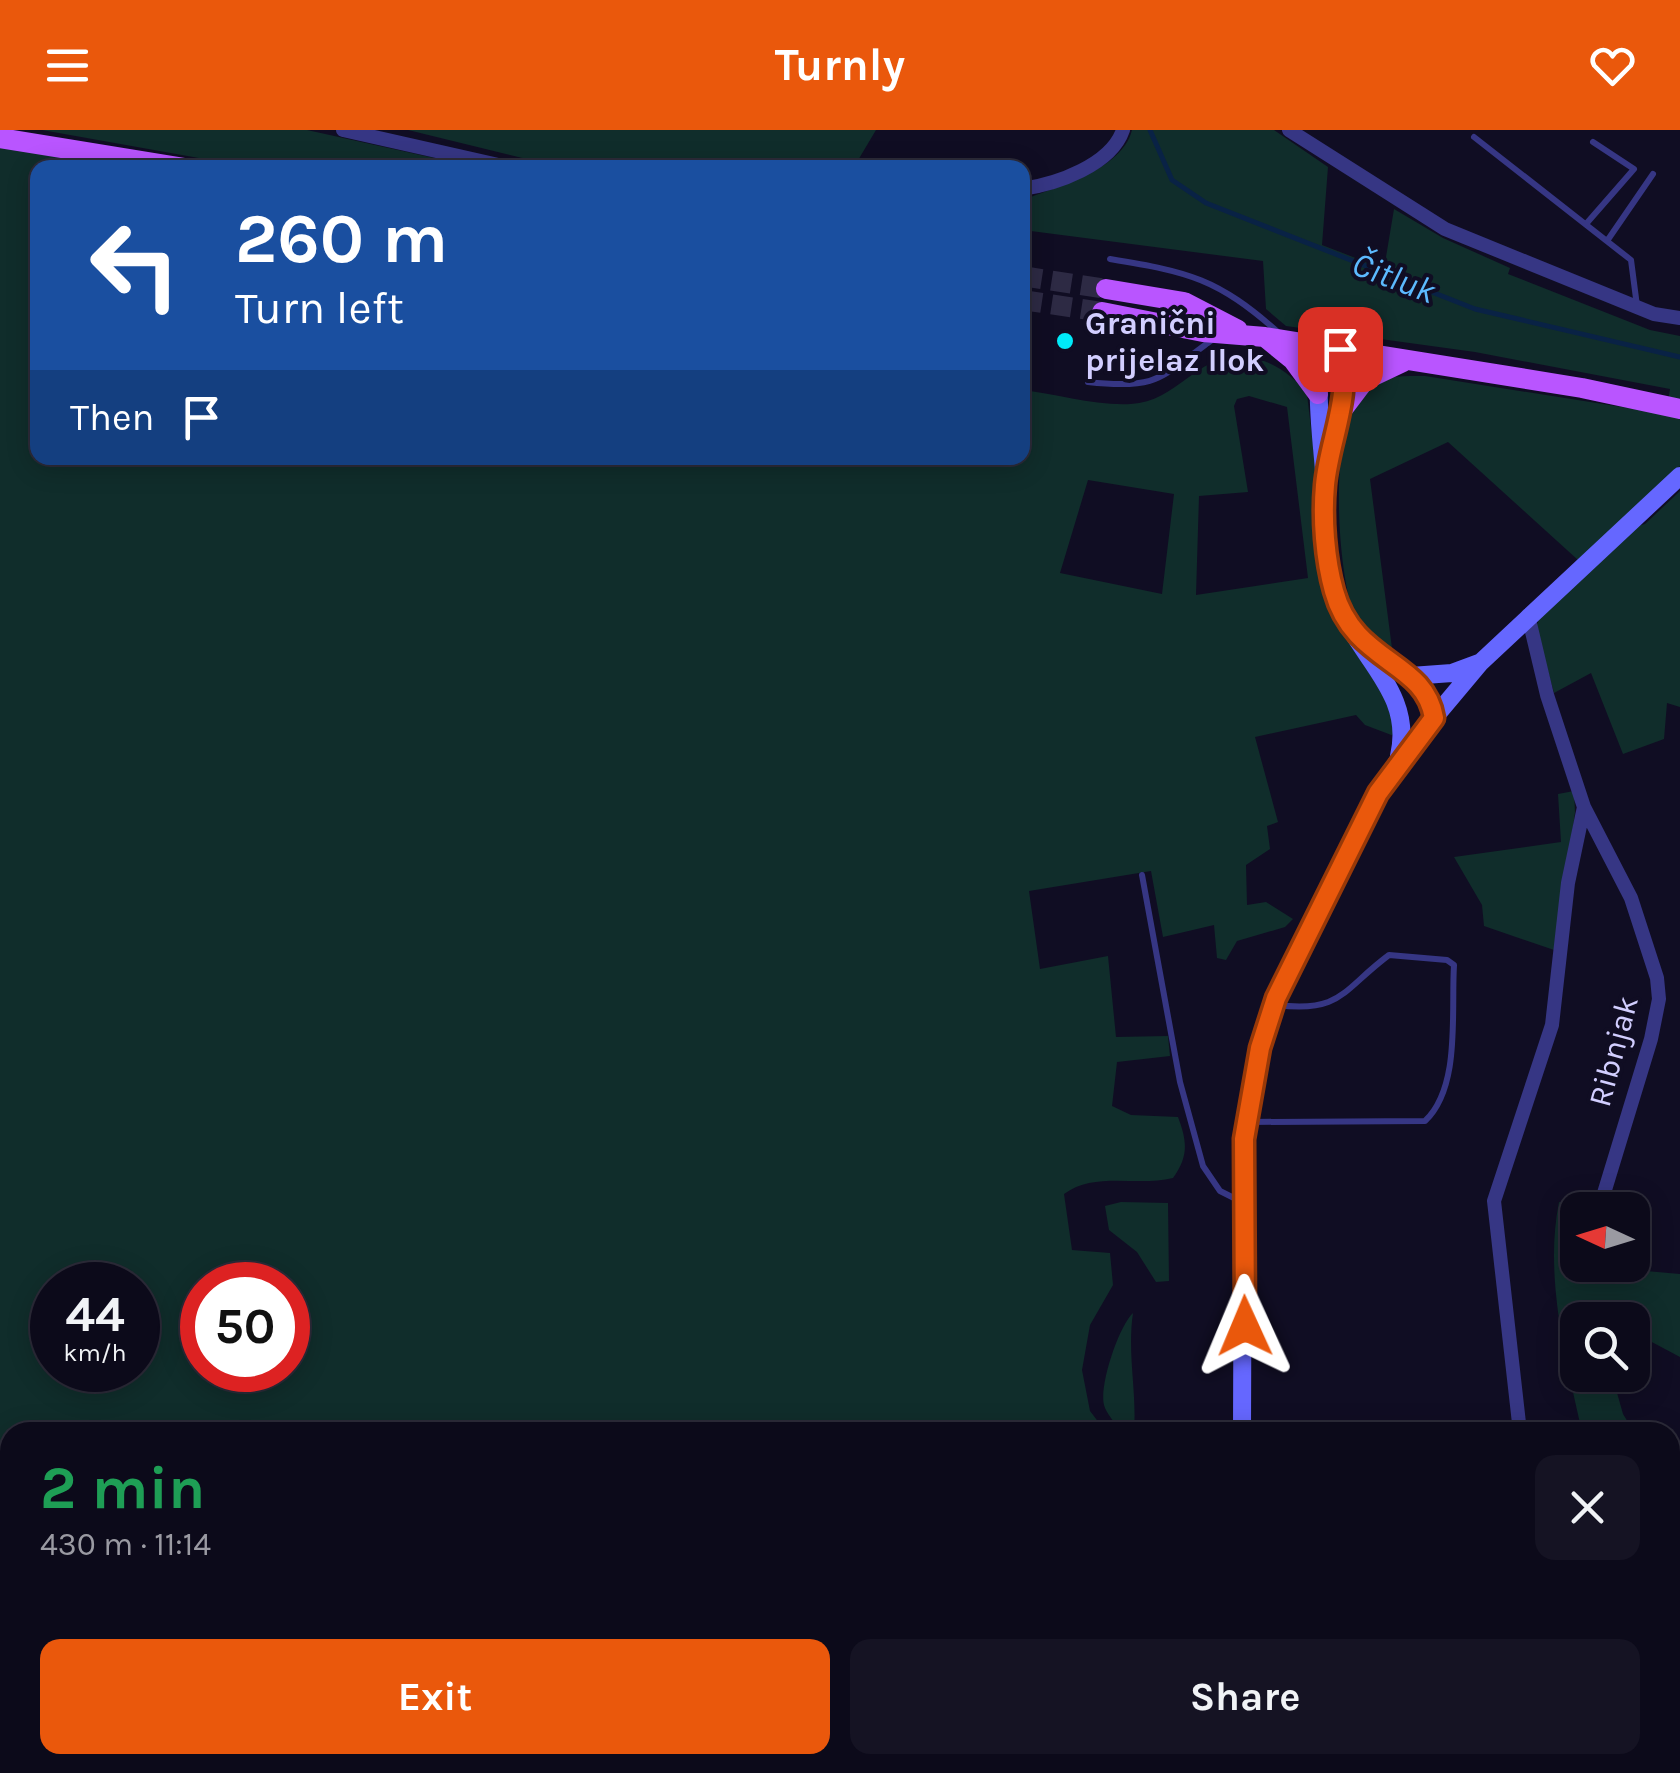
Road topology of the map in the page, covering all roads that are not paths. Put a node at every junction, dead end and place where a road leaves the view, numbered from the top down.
1 (343, 130) edge
2 (1123, 130) edge
3 (1289, 130) edge
4 (1474, 137) dead end
5 (0, 138) edge
6 (1593, 142) dead end
7 (136, 160) edge
8 (476, 160) edge
9 (1653, 174) dead end
10 (1030, 187) edge
11 (1586, 224) junction
12 (1607, 240) junction
13 (1110, 259) dead end
14 (1106, 289) tunnel mouth
15 (1638, 307) junction
16 (1102, 312) tunnel mouth
17 (1680, 318) edge
18 (1220, 334) junction
19 (1257, 336) junction
20 (1287, 340) junction
21 (1340, 349) junction
22 (1406, 361) junction
23 (1088, 382) dead end
24 (1318, 394) junction
25 (1672, 407) edge
26 (1340, 412) junction
27 (1680, 476) edge
28 (1325, 486) junction
29 (1528, 615) junction
30 (1352, 633) junction
31 (1480, 663) junction
32 (1411, 676) junction
33 (1398, 700) junction
34 (1434, 718) junction
35 (1397, 762) junction
36 (1584, 807) junction
37 (1142, 876) dead end
38 (1274, 1005) junction
39 (1246, 1122) junction
40 (1603, 1192) edge
41 (1244, 1202) junction
42 (1242, 1422) edge
43 (1519, 1422) edge

1 - 8 street
2 - 10 street
3 - 15 street
4 - 11 lane
5 - 7 main road
6 - 11 lane
9 - 12 lane
11 - 12 lane
12 - 15 lane
13 - 20 lane
14 - 19 main road
15 - 17 street
16 - 18 main road
18 - 19 main road
18 - 23 lane
19 - 20 main road
19 - 24 main road
20 - 21 main road
21 - 22 main road
21 - 24 main road
21 - 26 main road
22 - 25 main road
22 - 26 main road
24 - 28 main road
26 - 28 main road
27 - 29 main road
28 - 30 main road
29 - 31 main road
29 - 36 street, Ribnjak
30 - 32 main road
30 - 33 main road
31 - 32 main road
31 - 34 main road
32 - 34 main road
33 - 34 main road
33 - 35 main road
34 - 35 main road
35 - 38 main road
36 - 40 street, Ribnjak
36 - 43 street
37 - 41 lane
38 - 39 main road
38 - 39 lane
39 - 41 main road
41 - 42 main road

